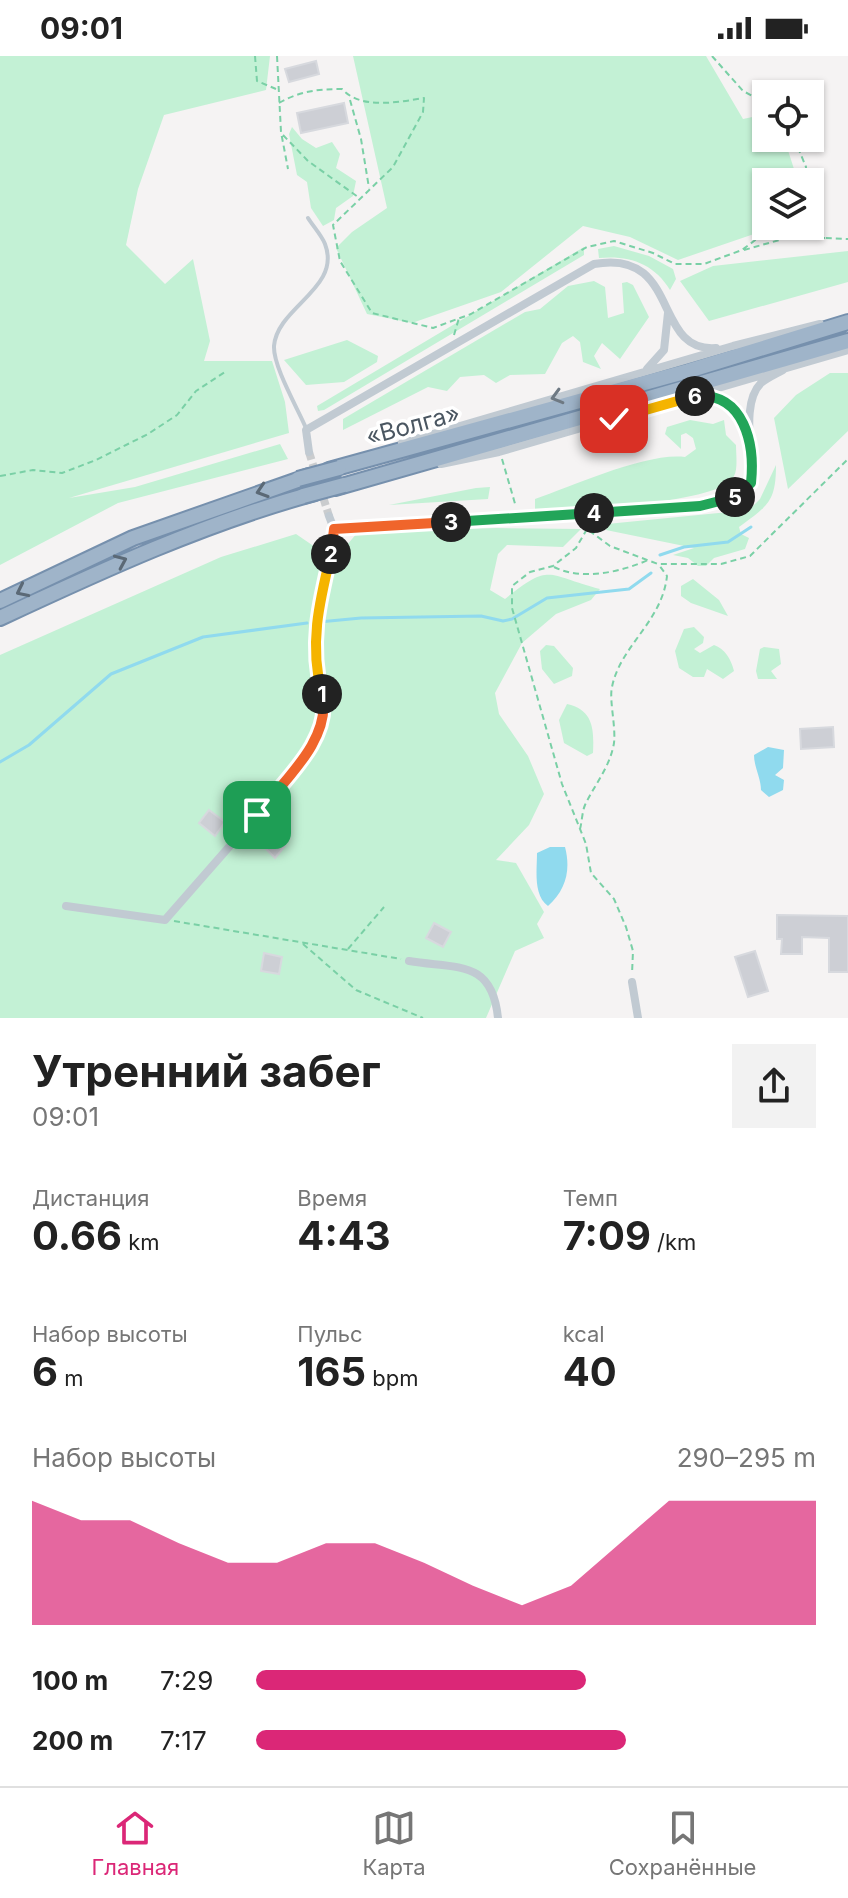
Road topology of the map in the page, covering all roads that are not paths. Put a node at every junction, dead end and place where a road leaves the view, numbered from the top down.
1 (308, 218) dead end
2 (668, 312) junction
3 (848, 320) edge
4 (848, 341) edge
5 (733, 346) junction
6 (848, 350) edge
7 (783, 370) junction
8 (643, 373) junction
9 (699, 395) junction
10 (306, 430) junction
11 (749, 433) junction
12 (309, 452) tunnel mouth
13 (398, 471) junction
14 (303, 478) junction
15 (329, 516) tunnel mouth
16 (334, 529) junction
17 (0, 601) edge
18 (0, 618) edge
19 (66, 906) dead end
20 (409, 961) road end
21 (632, 982) road end
22 (498, 1018) edge
23 (638, 1018) edge

1 - 10 lane
2 - 5 street
2 - 8 street
2 - 10 street
3 - 5 street
3 - 14 highway, «Волга», bridge
4 - 13 highway, «Волга»
5 - 8 street
6 - 7 street
7 - 9 street
7 - 11 street
8 -> 14 street
9 - 11 street
9 - 13 street
10 - 12 street
11 - 16 street
18 -> 13 highway, «Волга»
14 -> 17 highway
15 - 16 street
16 - 19 street
20 - 22 street
21 - 23 street

